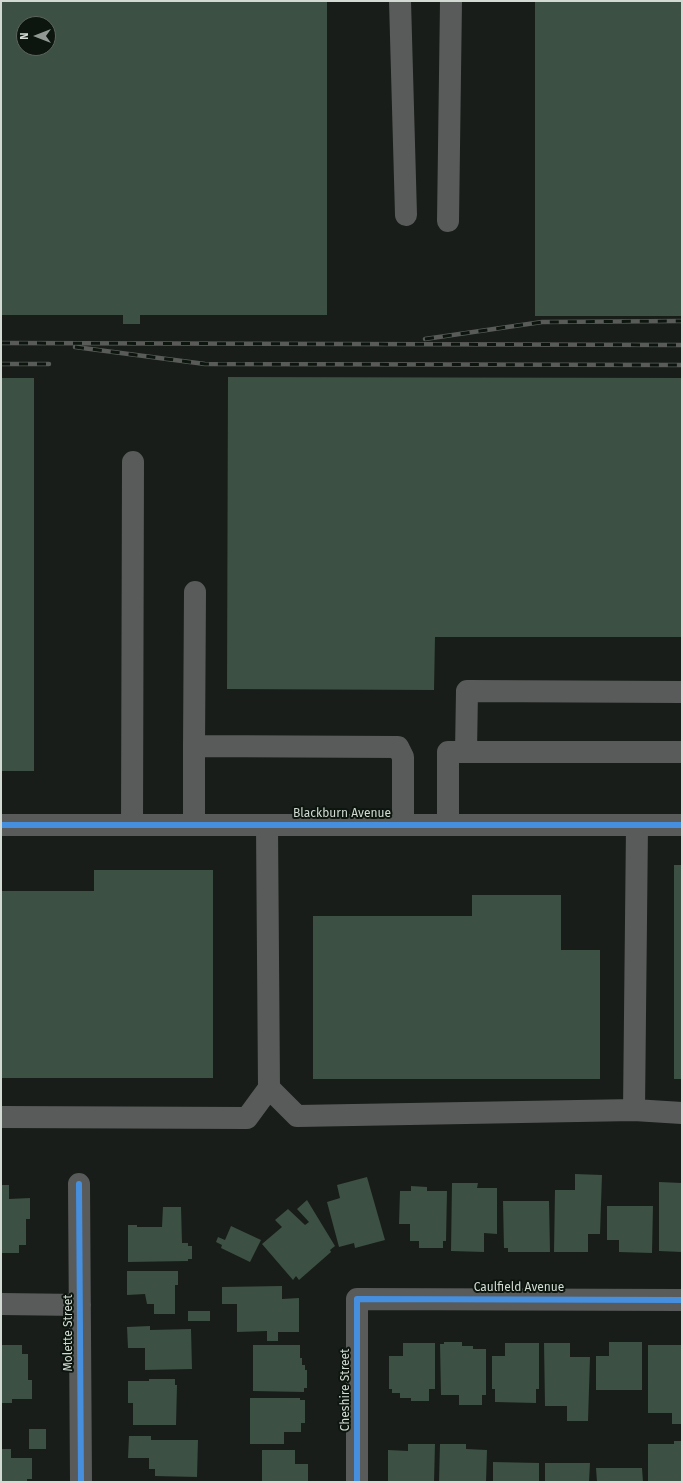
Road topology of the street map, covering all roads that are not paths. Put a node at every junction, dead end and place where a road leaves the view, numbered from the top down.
1 (400, 1) edge
2 (451, 1) edge
3 (406, 215) dead end
4 (448, 221) dead end
5 (133, 462) dead end
6 (195, 592) dead end
7 (682, 692) edge
8 (194, 746) junction
9 (466, 752) junction
10 (682, 752) edge
11 (1, 825) edge
12 (132, 825) junction
13 (194, 825) junction
14 (267, 825) junction
15 (403, 825) junction
16 (448, 825) junction
17 (637, 825) junction
18 (682, 825) edge
19 (269, 1088) junction
20 (634, 1110) junction
21 (682, 1113) edge
22 (1, 1117) edge
23 (79, 1184) dead end
24 (357, 1299) joint
25 (682, 1300) edge
26 (1, 1304) edge
27 (80, 1305) junction
28 (81, 1482) edge
29 (357, 1482) edge

1 - 3 street
2 - 4 street
5 - 12 street
6 - 8 street
7 - 9 street
8 - 13 street
8 - 15 street
9 - 10 street
9 - 16 street
11 - 12 street, Blackburn Avenue
12 - 13 street, Blackburn Avenue
13 - 14 street, Blackburn Avenue
14 - 15 street, Blackburn Avenue
14 - 19 street
15 - 16 street, Blackburn Avenue
16 - 17 street, Blackburn Avenue
17 - 18 street, Blackburn Avenue
17 - 20 street
19 - 20 street
19 - 22 street
20 - 21 street
23 - 27 street, Molette Street
24 - 25 street, Caulfield Avenue
24 - 29 street, Cheshire Street
26 - 27 street
27 - 28 street, Molette Street

